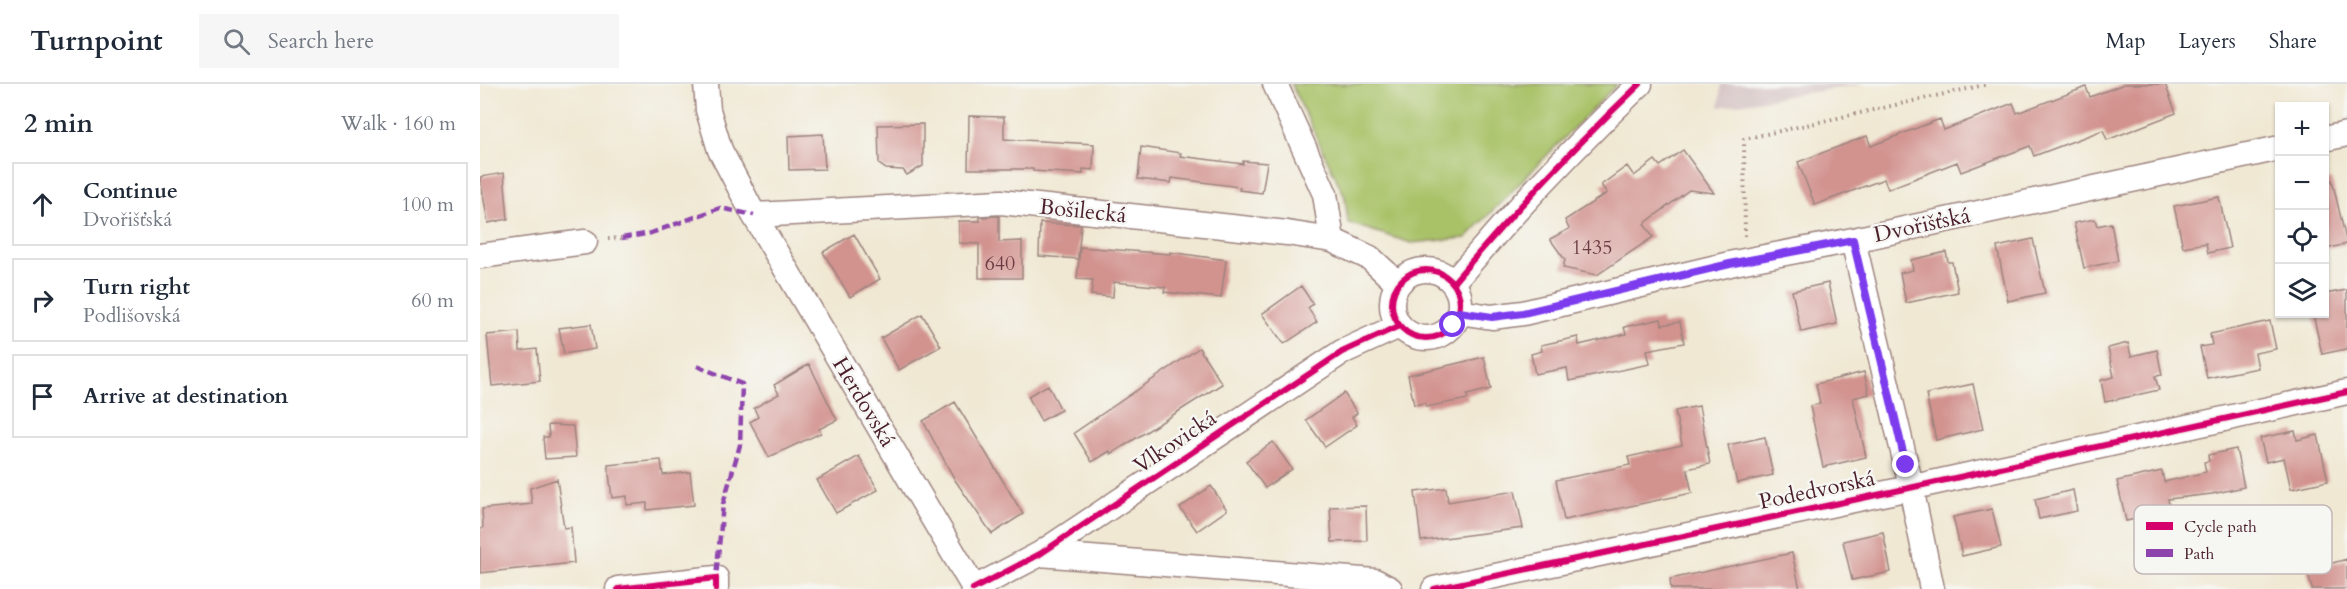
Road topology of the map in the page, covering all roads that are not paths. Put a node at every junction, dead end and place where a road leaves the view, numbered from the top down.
1 (706, 84) edge
2 (1275, 84) edge
3 (1640, 84) edge
4 (2347, 134) edge
5 (2329, 138) edge
6 (2275, 149) edge
7 (754, 215) junction
8 (1332, 240) junction
9 (1853, 240) junction
10 (585, 242) dead end
11 (480, 255) edge
12 (1453, 283) junction
13 (1397, 284) junction
14 (1459, 312) junction
15 (1399, 326) junction
16 (2347, 392) edge
17 (1911, 488) junction
18 (1040, 554) junction
19 (974, 588) edge
20 (618, 589) edge
21 (716, 589) edge
22 (1390, 589) edge
23 (1434, 589) edge
24 (1932, 589) edge

1 - 7 street, Herdovská
2 - 8 street
3 - 12 street
4 - 5 street
6 - 9 street, Dvořišťská
7 - 8 street, Bošilecká
7 - 19 street, Herdovská
8 - 13 street, Bošilecká
9 - 14 street, Dvořišťská
9 - 17 street
10 - 11 street
12 - 13 street
12 - 14 street
13 - 15 street
14 - 15 street
15 - 18 street, Vlkovická
16 - 17 street, Podedvorská
17 - 23 street, Podedvorská
17 - 24 street
18 - 19 street, Vlkovická
18 - 22 street
20 - 21 street

